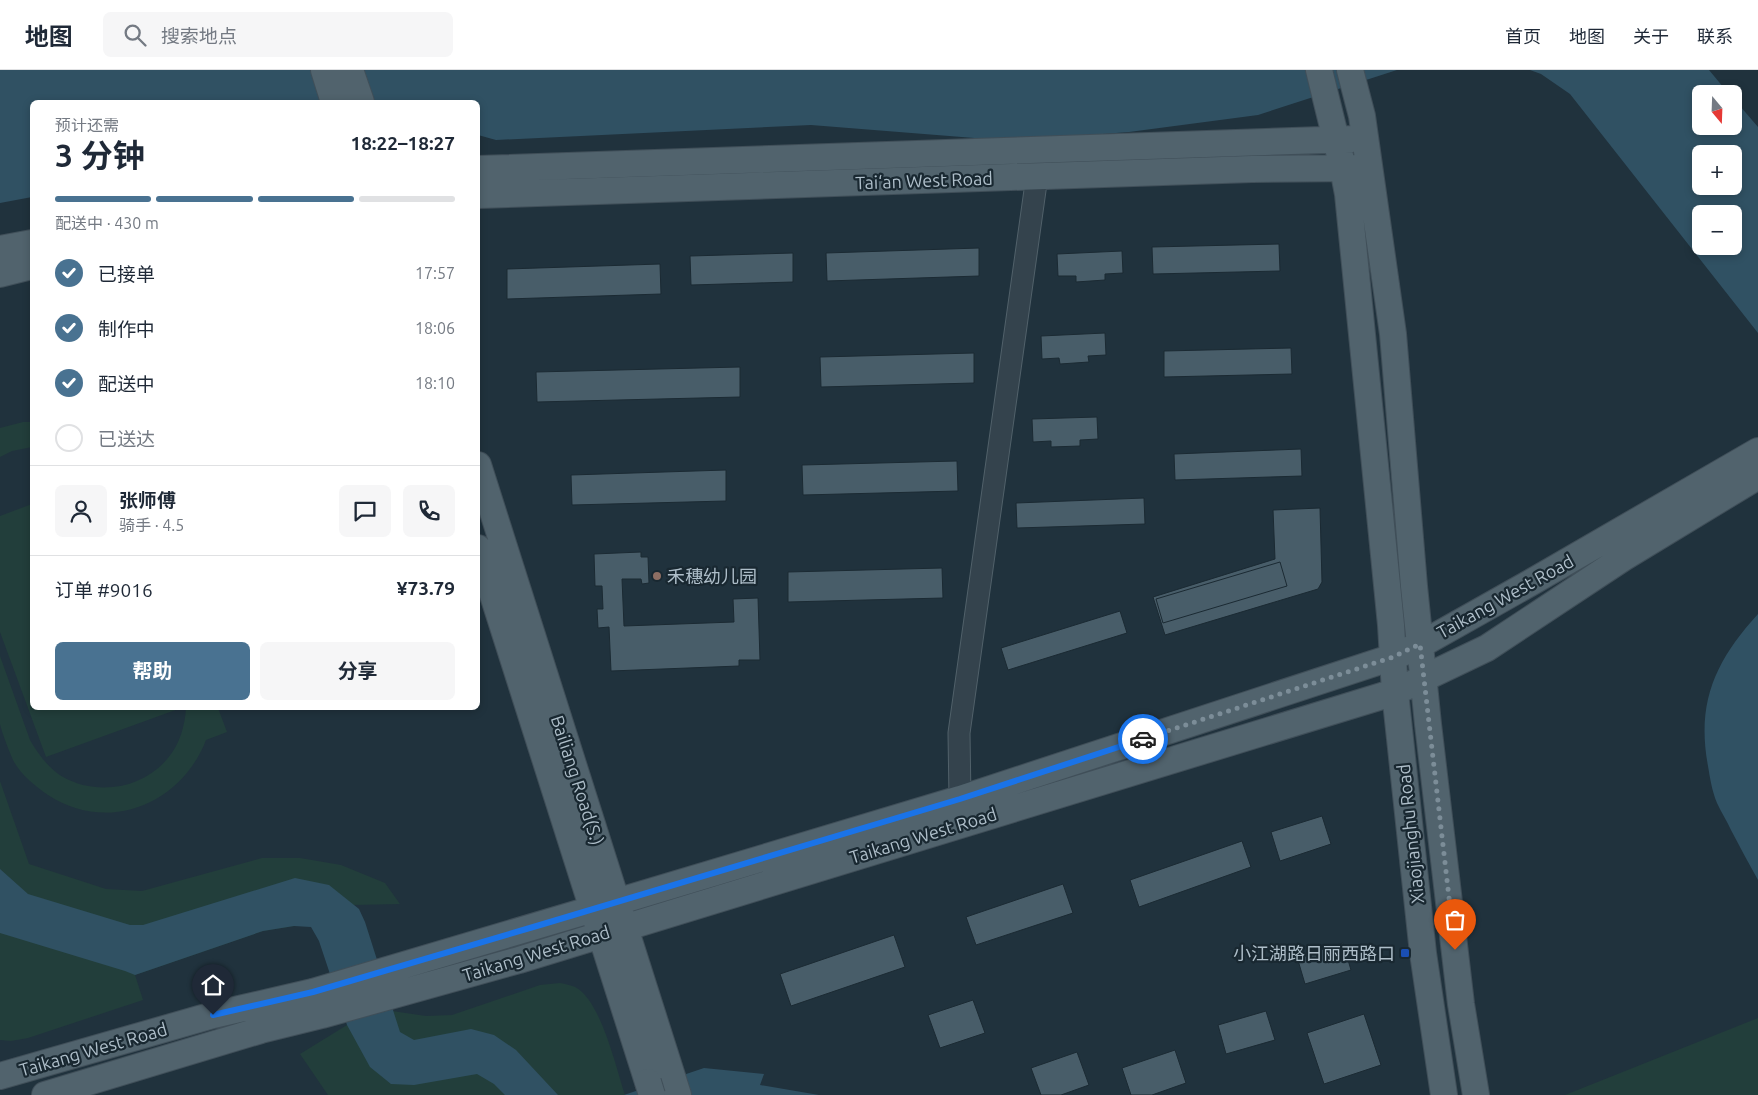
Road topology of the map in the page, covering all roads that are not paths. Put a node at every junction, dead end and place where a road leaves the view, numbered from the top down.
1 (324, 70) edge
2 (350, 70) edge
3 (1319, 70) edge
4 (1353, 81) edge
5 (333, 100) edge
6 (359, 100) edge
7 (1366, 138) junction
8 (1336, 141) junction
9 (1343, 168) junction
10 (1370, 168) junction
11 (480, 169) edge
12 (1036, 176) junction
13 (480, 195) edge
14 (30, 243) edge
15 (0, 249) edge
16 (30, 266) edge
17 (0, 274) edge
18 (1758, 451) edge
19 (480, 472) edge
20 (1758, 476) edge
21 (480, 554) edge
22 (1420, 644) junction
23 (1393, 657) junction
24 (1424, 679) junction
25 (1395, 692) junction
26 (960, 799) junction
27 (617, 901) junction
28 (593, 909) junction
29 (613, 930) junction
30 (383, 984) junction
31 (318, 1003) junction
32 (0, 1076) edge
33 (662, 1086) edge
34 (45, 1095) edge
35 (1444, 1095) edge
36 (1476, 1095) edge

1 - 5 main road
2 - 6 main road
3 - 8 main road, Xiaojianghu Road
4 - 7 main road, Xiaojianghu Road
7 - 8 main road, Tai‘an West Road
7 - 10 main road, Xiaojianghu Road
8 - 9 main road, Xiaojianghu Road
8 - 11 main road, Tai‘an West Road
9 - 10 main road, Tai‘an West Road
9 - 12 main road, Tai‘an West Road
9 - 23 main road, Xiaojianghu Road
10 - 22 main road, Xiaojianghu Road
12 - 13 main road, Tai‘an West Road
12 - 26 street
14 - 15 main road
16 - 17 main road
18 - 22 main road, Taikang West Road
19 - 27 main road, Bailiang Road(S.)
20 - 24 main road, Taikang West Road
21 - 28 main road, Bailiang Road(S.)
22 - 23 main road, Taikang West Road
22 - 24 main road, Xiaojianghu Road
23 - 25 main road, Xiaojianghu Road
23 - 26 main road, Taikang West Road
24 - 25 main road, Taikang West Road
24 - 36 main road, Xiaojianghu Road
25 - 29 main road, Taikang West Road
25 - 35 main road, Xiaojianghu Road
26 - 27 main road, Taikang West Road
27 - 28 main road, Taikang West Road
27 - 29 main road, Bailiang Road(S.)
28 - 29 main road, Bailiang Road(S.)
28 - 30 main road, Taikang West Road
29 - 30 main road, Taikang West Road
29 - 33 main road, Bailiang Road(S.)
30 - 31 main road, Taikang West Road
31 - 32 main road, Taikang West Road
31 - 34 main road, Taikang West Road

